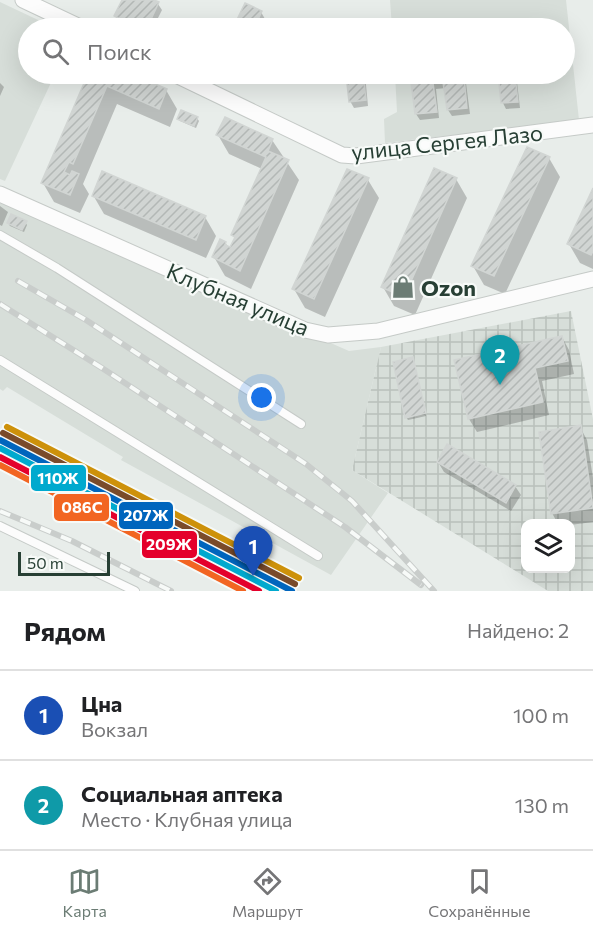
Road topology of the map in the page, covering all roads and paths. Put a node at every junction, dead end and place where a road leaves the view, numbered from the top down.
1 (23, 0) edge
2 (61, 18) edge
3 (195, 84) edge
4 (593, 125) edge
5 (0, 194) edge
6 (0, 235) edge
7 (593, 279) edge
8 (0, 360) edge
9 (301, 424) dead end
10 (0, 526) edge
11 (318, 556) dead end
12 (135, 591) edge

1 - 2 street
3 - 4 street, улица Сергея Лазо
5 - 7 street, Клубная улица
6 - 9 lane
8 - 11 lane
10 - 12 lane

